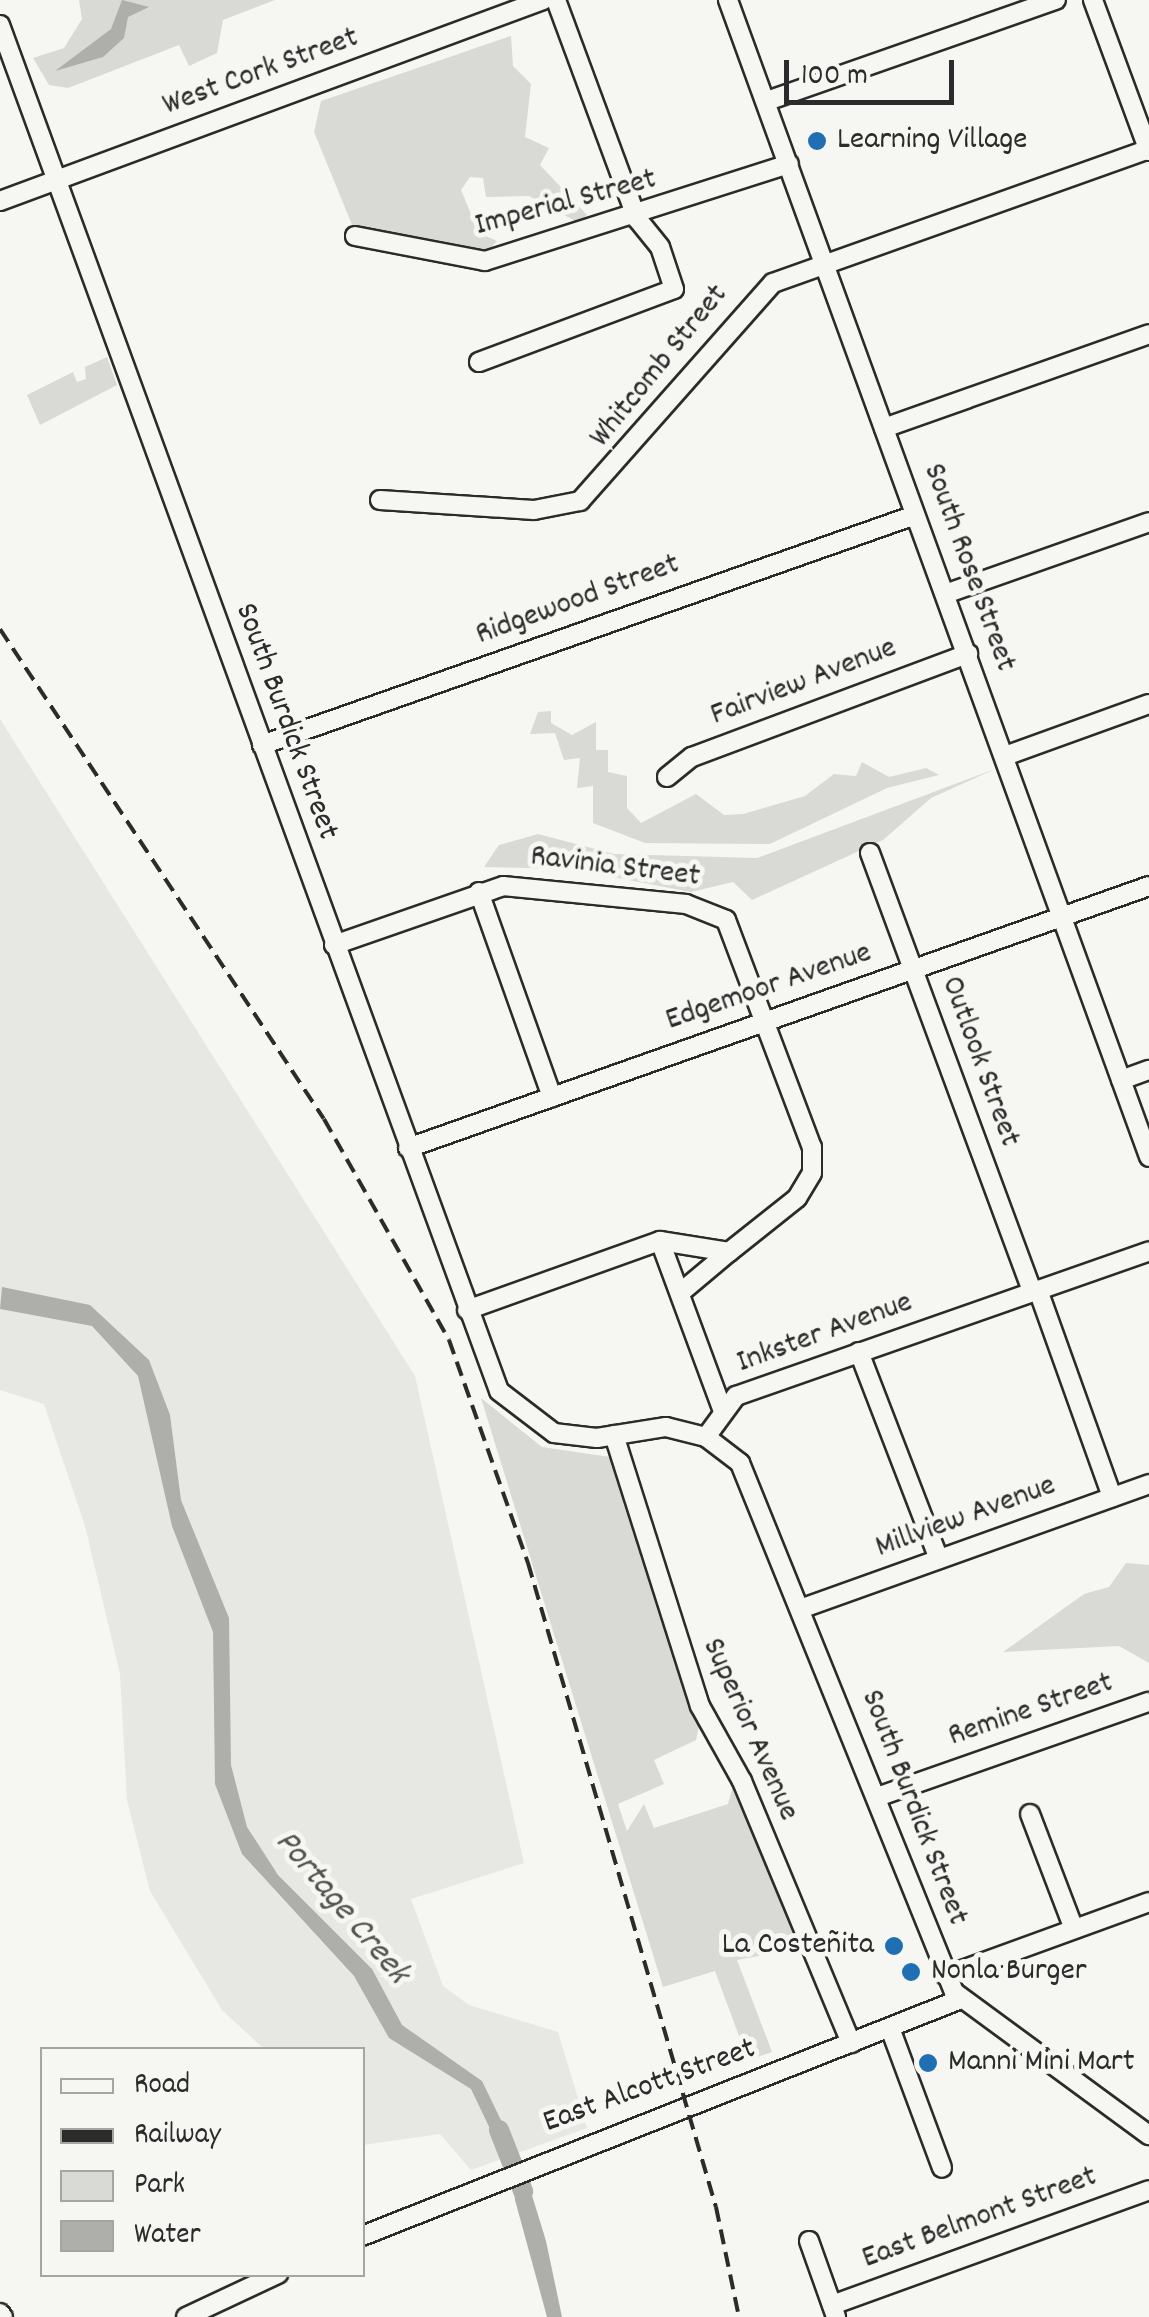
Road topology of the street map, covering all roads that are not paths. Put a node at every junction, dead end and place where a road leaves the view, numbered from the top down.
1 (542, 0) edge
2 (556, 0) edge
3 (728, 0) edge
4 (1056, 0) edge
5 (1093, 0) edge
6 (0, 26) edge
7 (766, 101) junction
8 (1149, 150) edge
9 (789, 164) junction
10 (57, 180) junction
11 (0, 201) edge
12 (637, 219) junction
13 (356, 236) dead end
14 (825, 264) junction
15 (1149, 334) edge
16 (478, 362) dead end
17 (884, 428) junction
18 (380, 500) dead end
19 (915, 515) junction
20 (1149, 522) edge
21 (946, 594) junction
22 (968, 654) junction
23 (1149, 704) edge
24 (262, 745) junction
25 (1005, 756) junction
26 (667, 777) dead end
27 (870, 853) dead end
28 (1149, 886) edge
29 (479, 892) junction
30 (1062, 916) junction
31 (334, 945) junction
32 (914, 970) junction
33 (766, 1020) junction
34 (1149, 1070) edge
35 (1121, 1080) junction
36 (552, 1097) junction
37 (408, 1148) junction
38 (1149, 1156) edge
39 (660, 1241) junction
40 (729, 1252) junction
41 (1149, 1252) edge
42 (1035, 1291) junction
43 (680, 1292) junction
44 (467, 1310) junction
45 (859, 1352) junction
46 (722, 1409) junction
47 (614, 1435) junction
48 (706, 1437) junction
49 (1149, 1484) edge
50 (1112, 1498) junction
51 (940, 1559) junction
52 (803, 1608) junction
53 (1149, 1702) edge
54 (877, 1797) junction
55 (1030, 1814) dead end
56 (1149, 1902) edge
57 (1074, 1929) junction
58 (946, 1976) junction
59 (962, 1999) junction
60 (890, 2028) junction
61 (850, 2043) junction
62 (1146, 2129) edge
63 (942, 2168) dead end
64 (1149, 2190) edge
65 (365, 2235) edge
66 (810, 2241) dead end
67 (272, 2277) edge
68 (834, 2311) edge
69 (186, 2317) edge

1 - 10 street, West Cork Street
2 - 12 street
3 - 7 street, South Rose Street
4 - 7 street
5 - 8 street
6 - 10 street, South Burdick Street
7 - 9 street, South Rose Street
8 - 14 street, Whitcomb Street
9 - 12 street, Imperial Street
9 - 14 street, South Rose Street
10 - 11 street, West Cork Street
10 - 24 street, South Burdick Street
12 - 13 street, Imperial Street
12 - 16 street
14 - 17 street, South Rose Street
14 - 18 street, Whitcomb Street
15 - 17 street
17 - 19 street, South Rose Street
19 - 21 street, South Rose Street
19 - 24 street, Ridgewood Street
20 - 21 street
21 - 22 street, South Rose Street
22 - 25 street, South Rose Street
22 - 26 street, Fairview Avenue
23 - 25 street
24 - 31 street, South Burdick Street
25 - 30 street, South Rose Street
27 - 32 street, Outlook Street
28 - 30 street, Edgemoor Avenue
29 - 31 street, Ravinia Street
29 - 33 street, Ravinia Street
29 - 36 street
30 - 32 street, Edgemoor Avenue
30 - 35 street, South Rose Street
31 - 37 street, South Burdick Street
32 - 33 street, Edgemoor Avenue
32 - 42 street, Outlook Street
33 - 36 street, Edgemoor Avenue
33 - 40 street
34 - 35 street
35 - 38 street, South Rose Street
36 - 37 street, Edgemoor Avenue
37 - 44 street, South Burdick Street
39 - 40 street
39 - 43 street
39 - 44 street
40 - 43 street
41 - 42 street, Inkster Avenue
42 - 45 street, Inkster Avenue
42 - 50 street, Outlook Street
43 - 46 street
44 - 47 street, South Burdick Street
45 - 46 street, Inkster Avenue
45 - 51 street
46 - 48 street, Inkster Avenue
47 - 48 street
47 - 61 street, Superior Avenue
48 - 52 street, South Burdick Street
49 - 50 street, Millview Avenue
50 - 51 street, Millview Avenue
51 - 52 street, Millview Avenue
52 - 54 street, South Burdick Street
53 - 54 street, Remine Street
54 - 58 street, South Burdick Street
55 - 57 street
56 - 57 street
57 - 58 street
58 - 59 street, South Burdick Street
59 - 60 street, East Alcott Street
59 - 62 street, South Burdick Street
60 - 61 street, East Alcott Street
60 - 63 street
61 - 65 street, East Alcott Street
64 - 68 street, East Belmont Street
66 - 68 street
67 - 69 street

